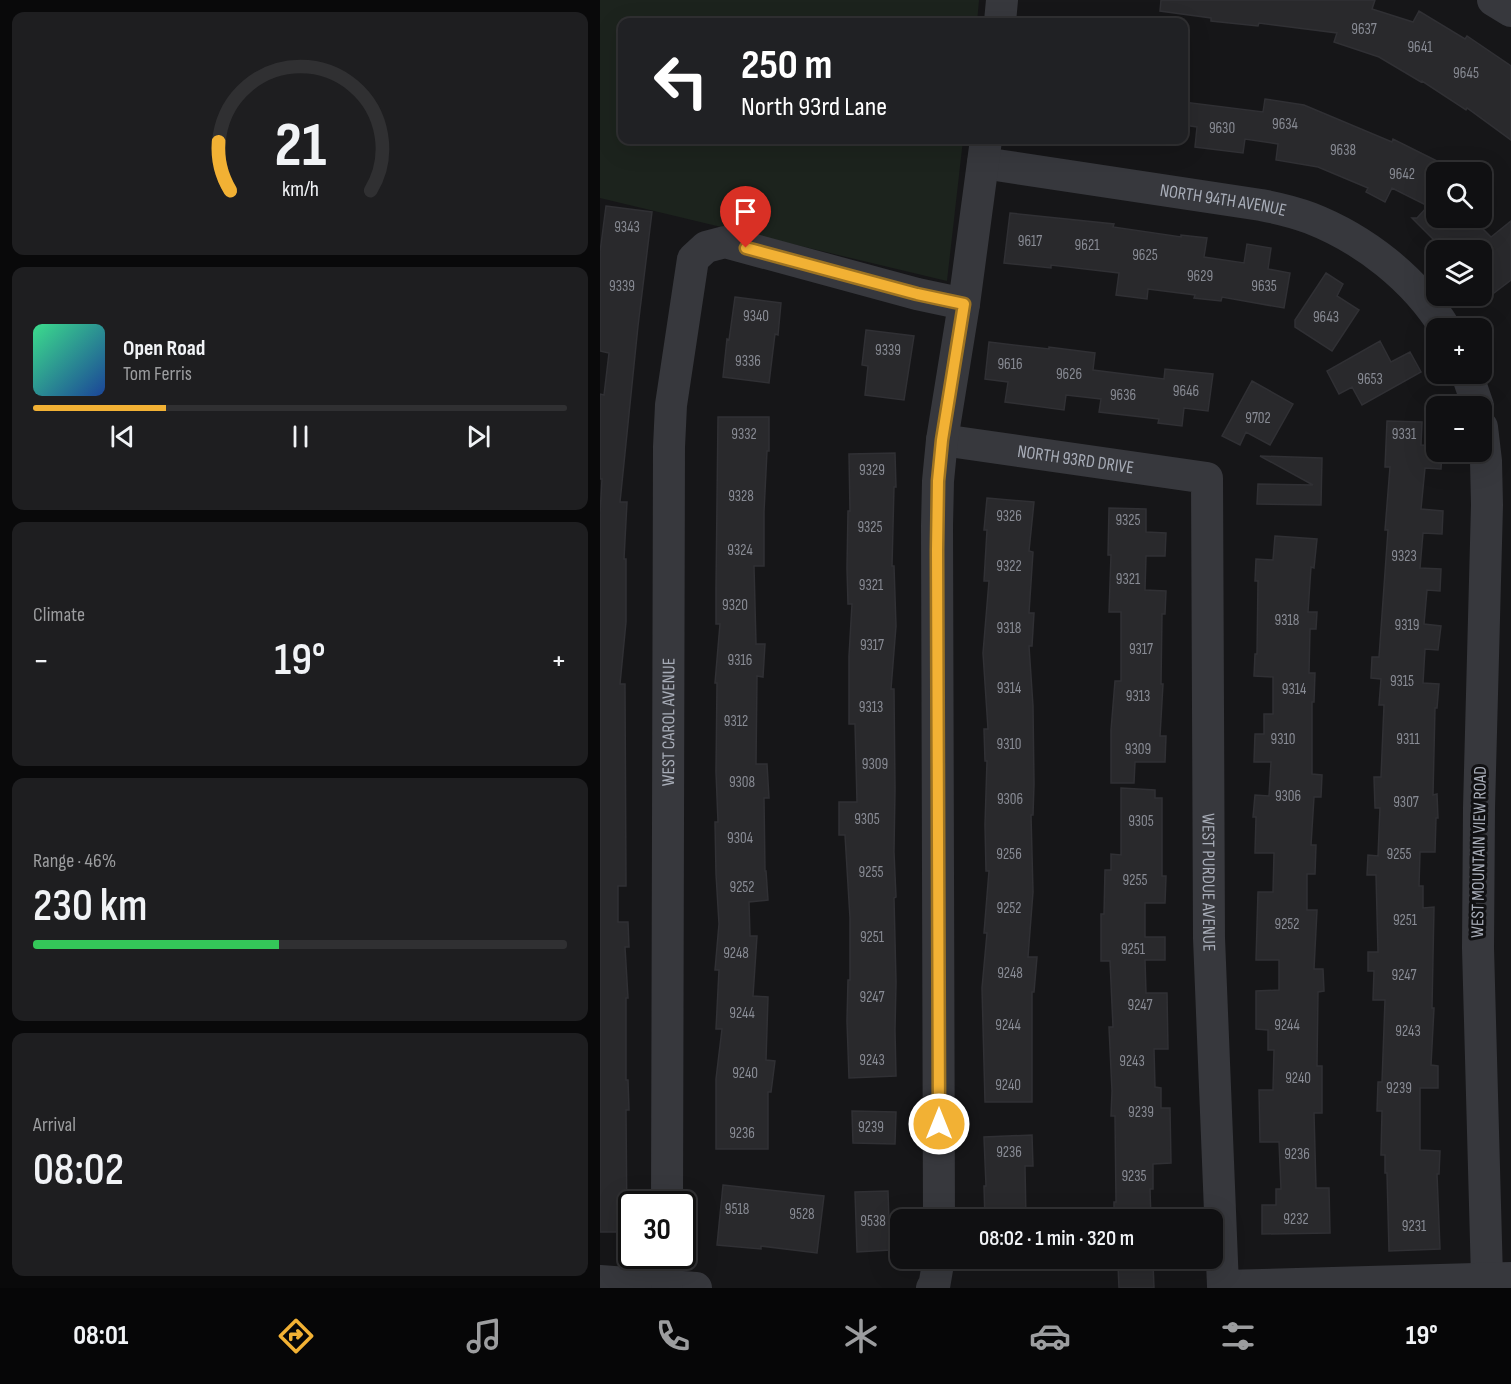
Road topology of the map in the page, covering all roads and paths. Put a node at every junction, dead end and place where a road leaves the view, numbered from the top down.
1 (1002, 0) edge
2 (1493, 0) edge
3 (1511, 11) edge
4 (1000, 18) edge
5 (985, 151) edge
6 (964, 304) junction
7 (1438, 318) edge
8 (942, 440) junction
9 (1485, 462) edge
10 (1208, 478) joint
11 (667, 1191) edge
12 (939, 1209) edge
13 (677, 1276) edge
14 (1499, 1278) edge
15 (600, 1281) edge

1 - 4 street
2 - 3 street
5 - 6 street
5 - 7 street, NORTH 94TH AVENUE
6 - 8 street
6 - 11 street, WEST CAROL AVENUE
8 - 10 street, NORTH 93RD DRIVE
8 - 12 street
9 - 14 street, WEST MOUNTAIN VIEW ROAD
10 - 14 street, WEST PURDUE AVENUE
13 - 15 street

